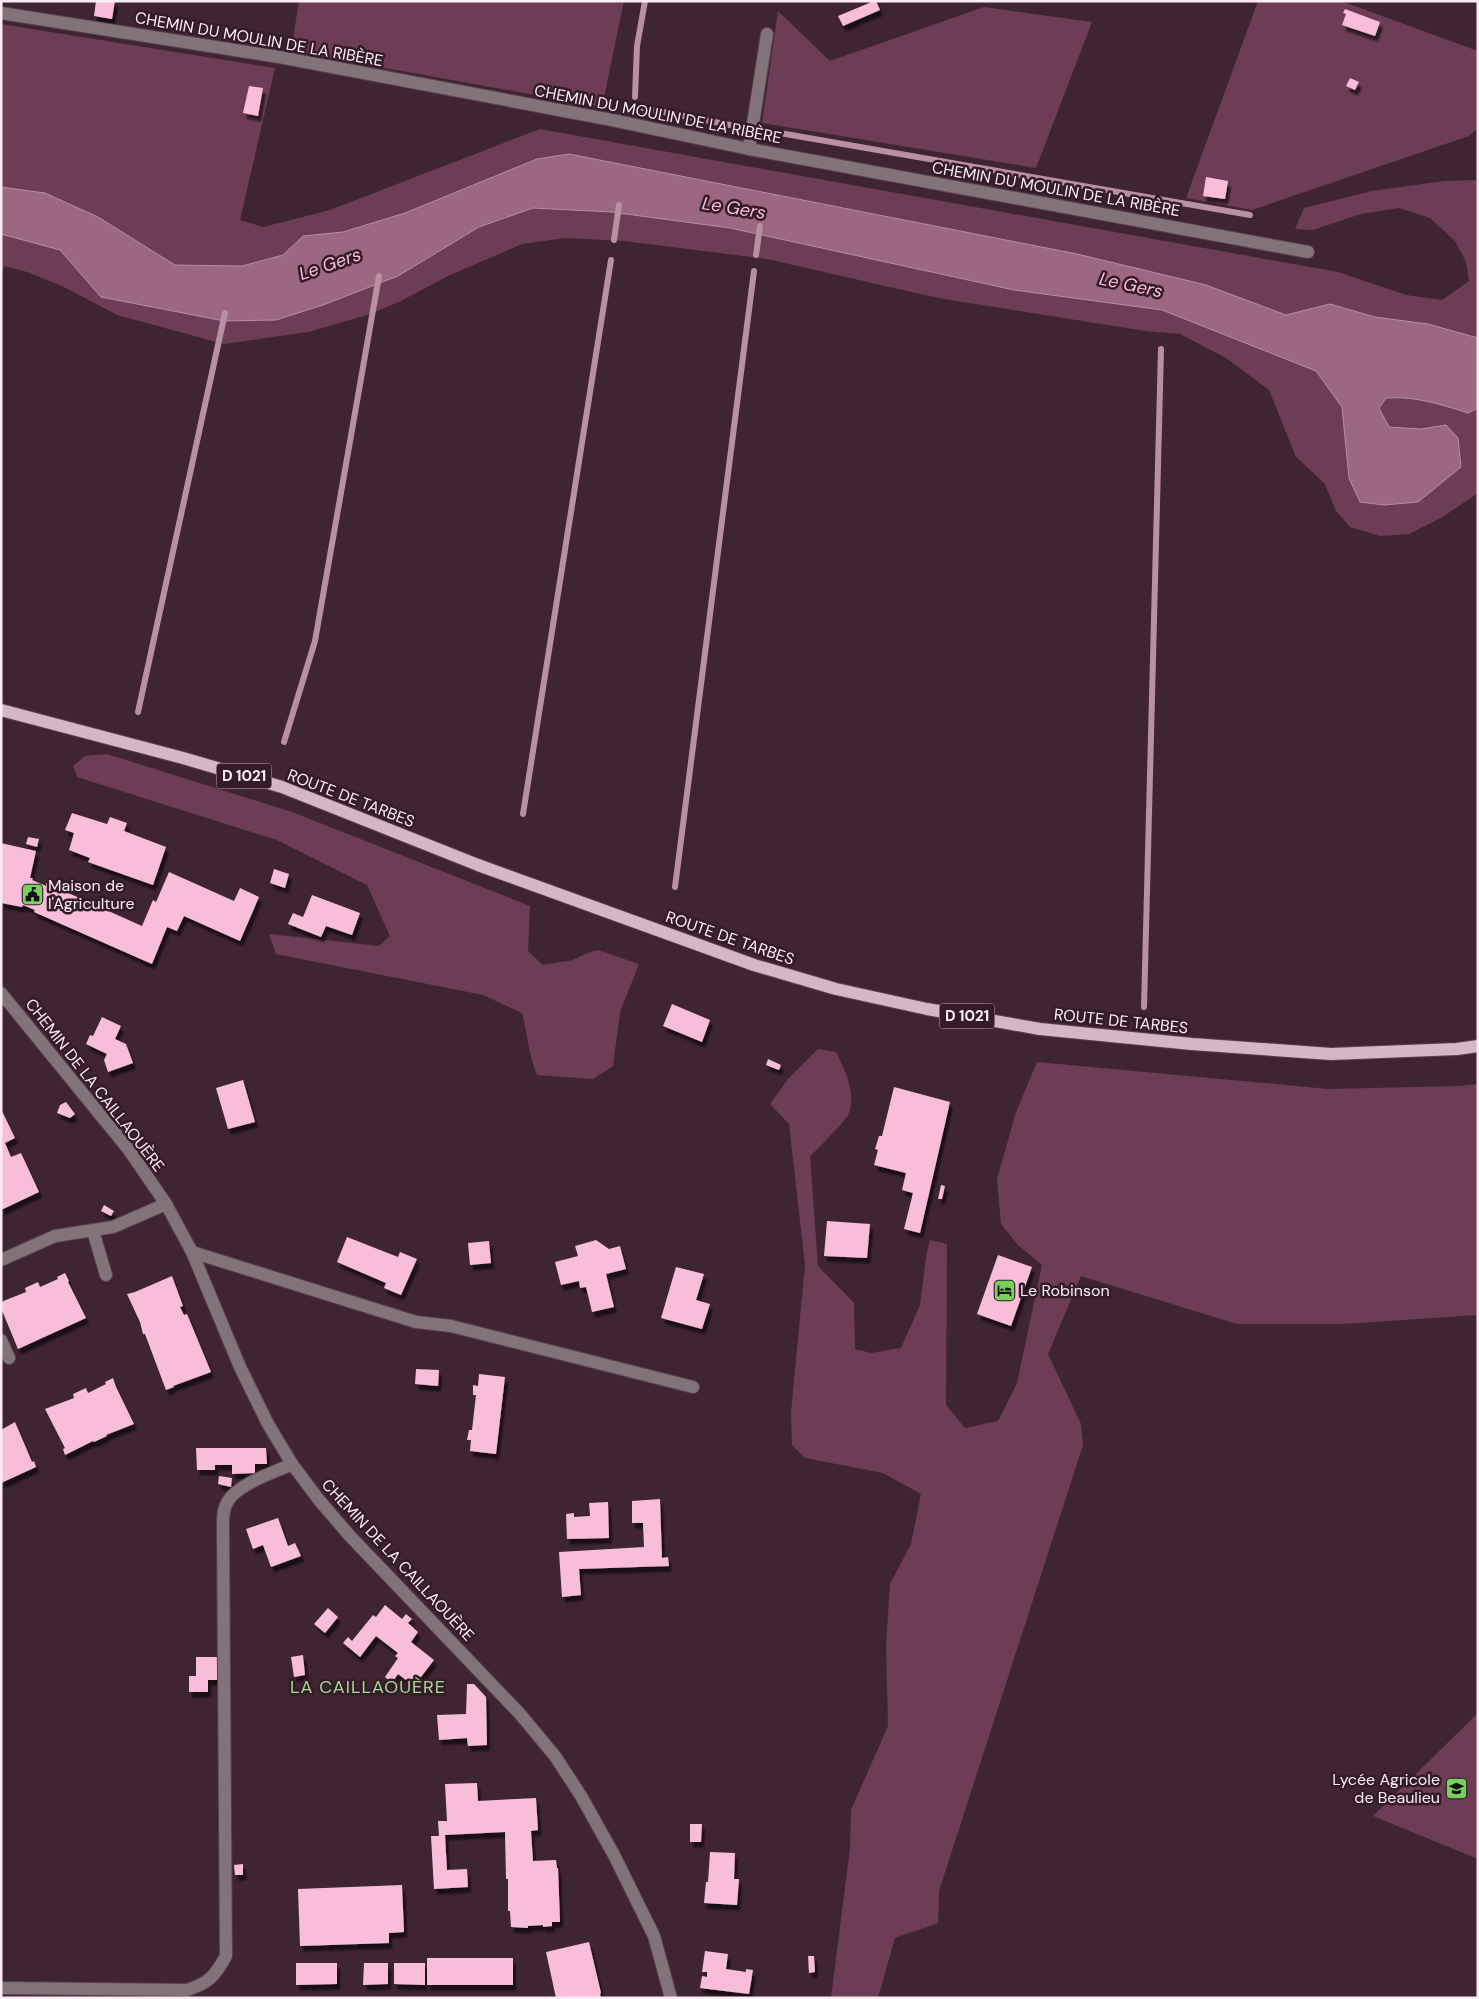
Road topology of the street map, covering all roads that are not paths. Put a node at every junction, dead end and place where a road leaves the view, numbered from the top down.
1 (1, 13) edge
2 (767, 34) dead end
3 (749, 149) junction
4 (1308, 252) dead end
5 (1, 710) edge
6 (1, 993) edge
7 (1478, 1046) edge
8 (166, 1204) junction
9 (93, 1231) junction
10 (192, 1252) junction
11 (1, 1260) edge
12 (106, 1275) dead end
13 (1, 1340) edge
14 (9, 1358) dead end
15 (693, 1386) dead end
16 (292, 1464) junction
17 (1, 1988) edge
18 (671, 1998) edge

1 - 3 street, CHEMIN DU MOULIN DE LA RIBÈRE
2 - 3 street
3 - 4 street, CHEMIN DU MOULIN DE LA RIBÈRE
5 - 7 main road, ROUTE DE TARBES / D 1021
6 - 8 street, CHEMIN DE LA CAILLAOUÈRE
8 - 9 street
8 - 10 street, CHEMIN DE LA CAILLAOUÈRE
9 - 11 street
9 - 12 street
10 - 15 street
10 - 16 street, CHEMIN DE LA CAILLAOUÈRE
13 - 14 street
16 - 17 street
16 - 18 street, CHEMIN DE LA CAILLAOUÈRE

